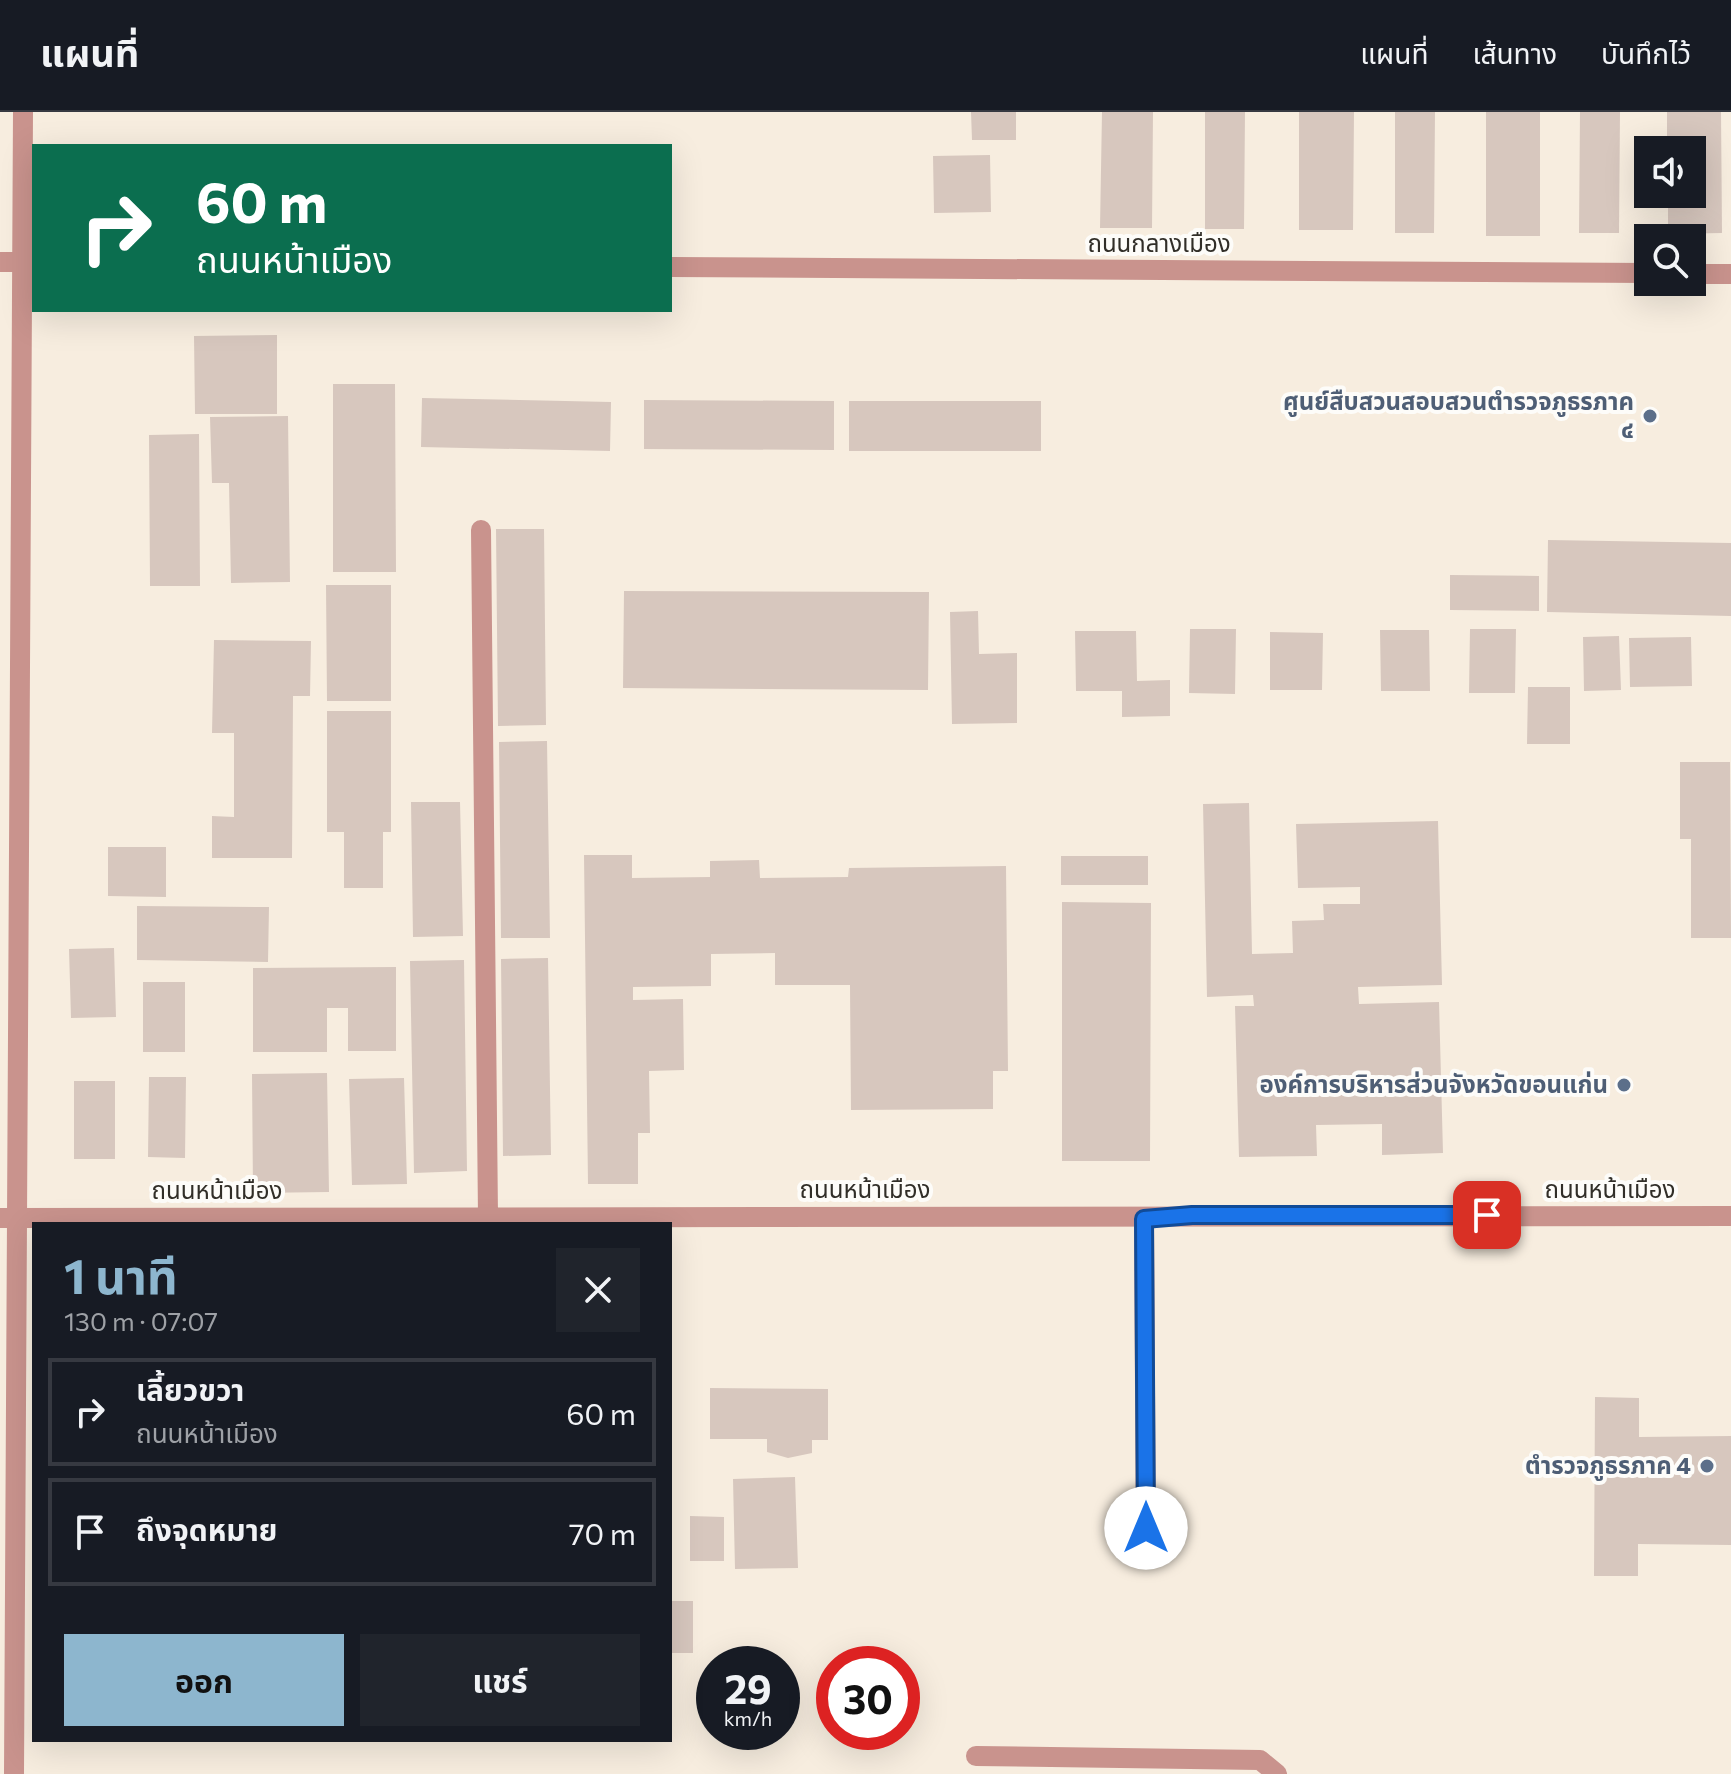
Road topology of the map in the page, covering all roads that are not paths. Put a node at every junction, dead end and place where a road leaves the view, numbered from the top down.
1 (23, 112) edge
2 (0, 262) edge
3 (28, 262) edge
4 (672, 267) edge
5 (1634, 273) edge
6 (1706, 274) edge
7 (1731, 274) edge
8 (481, 530) dead end
9 (488, 1216) junction
10 (1731, 1216) edge
11 (10, 1218) edge
12 (1144, 1219) junction
13 (1146, 1559) dead end
14 (976, 1756) dead end
15 (14, 1774) edge
16 (1277, 1774) edge

1 - 3 street
2 - 3 street
3 - 11 street
4 - 5 street, ถนนกลางเมือง
6 - 7 street
8 - 9 street
9 - 11 street, ถนนหน้าเมือง
9 - 12 street, ถนนหน้าเมือง
10 - 12 street, ถนนหน้าเมือง
11 - 15 street
12 - 13 street
14 - 16 street

